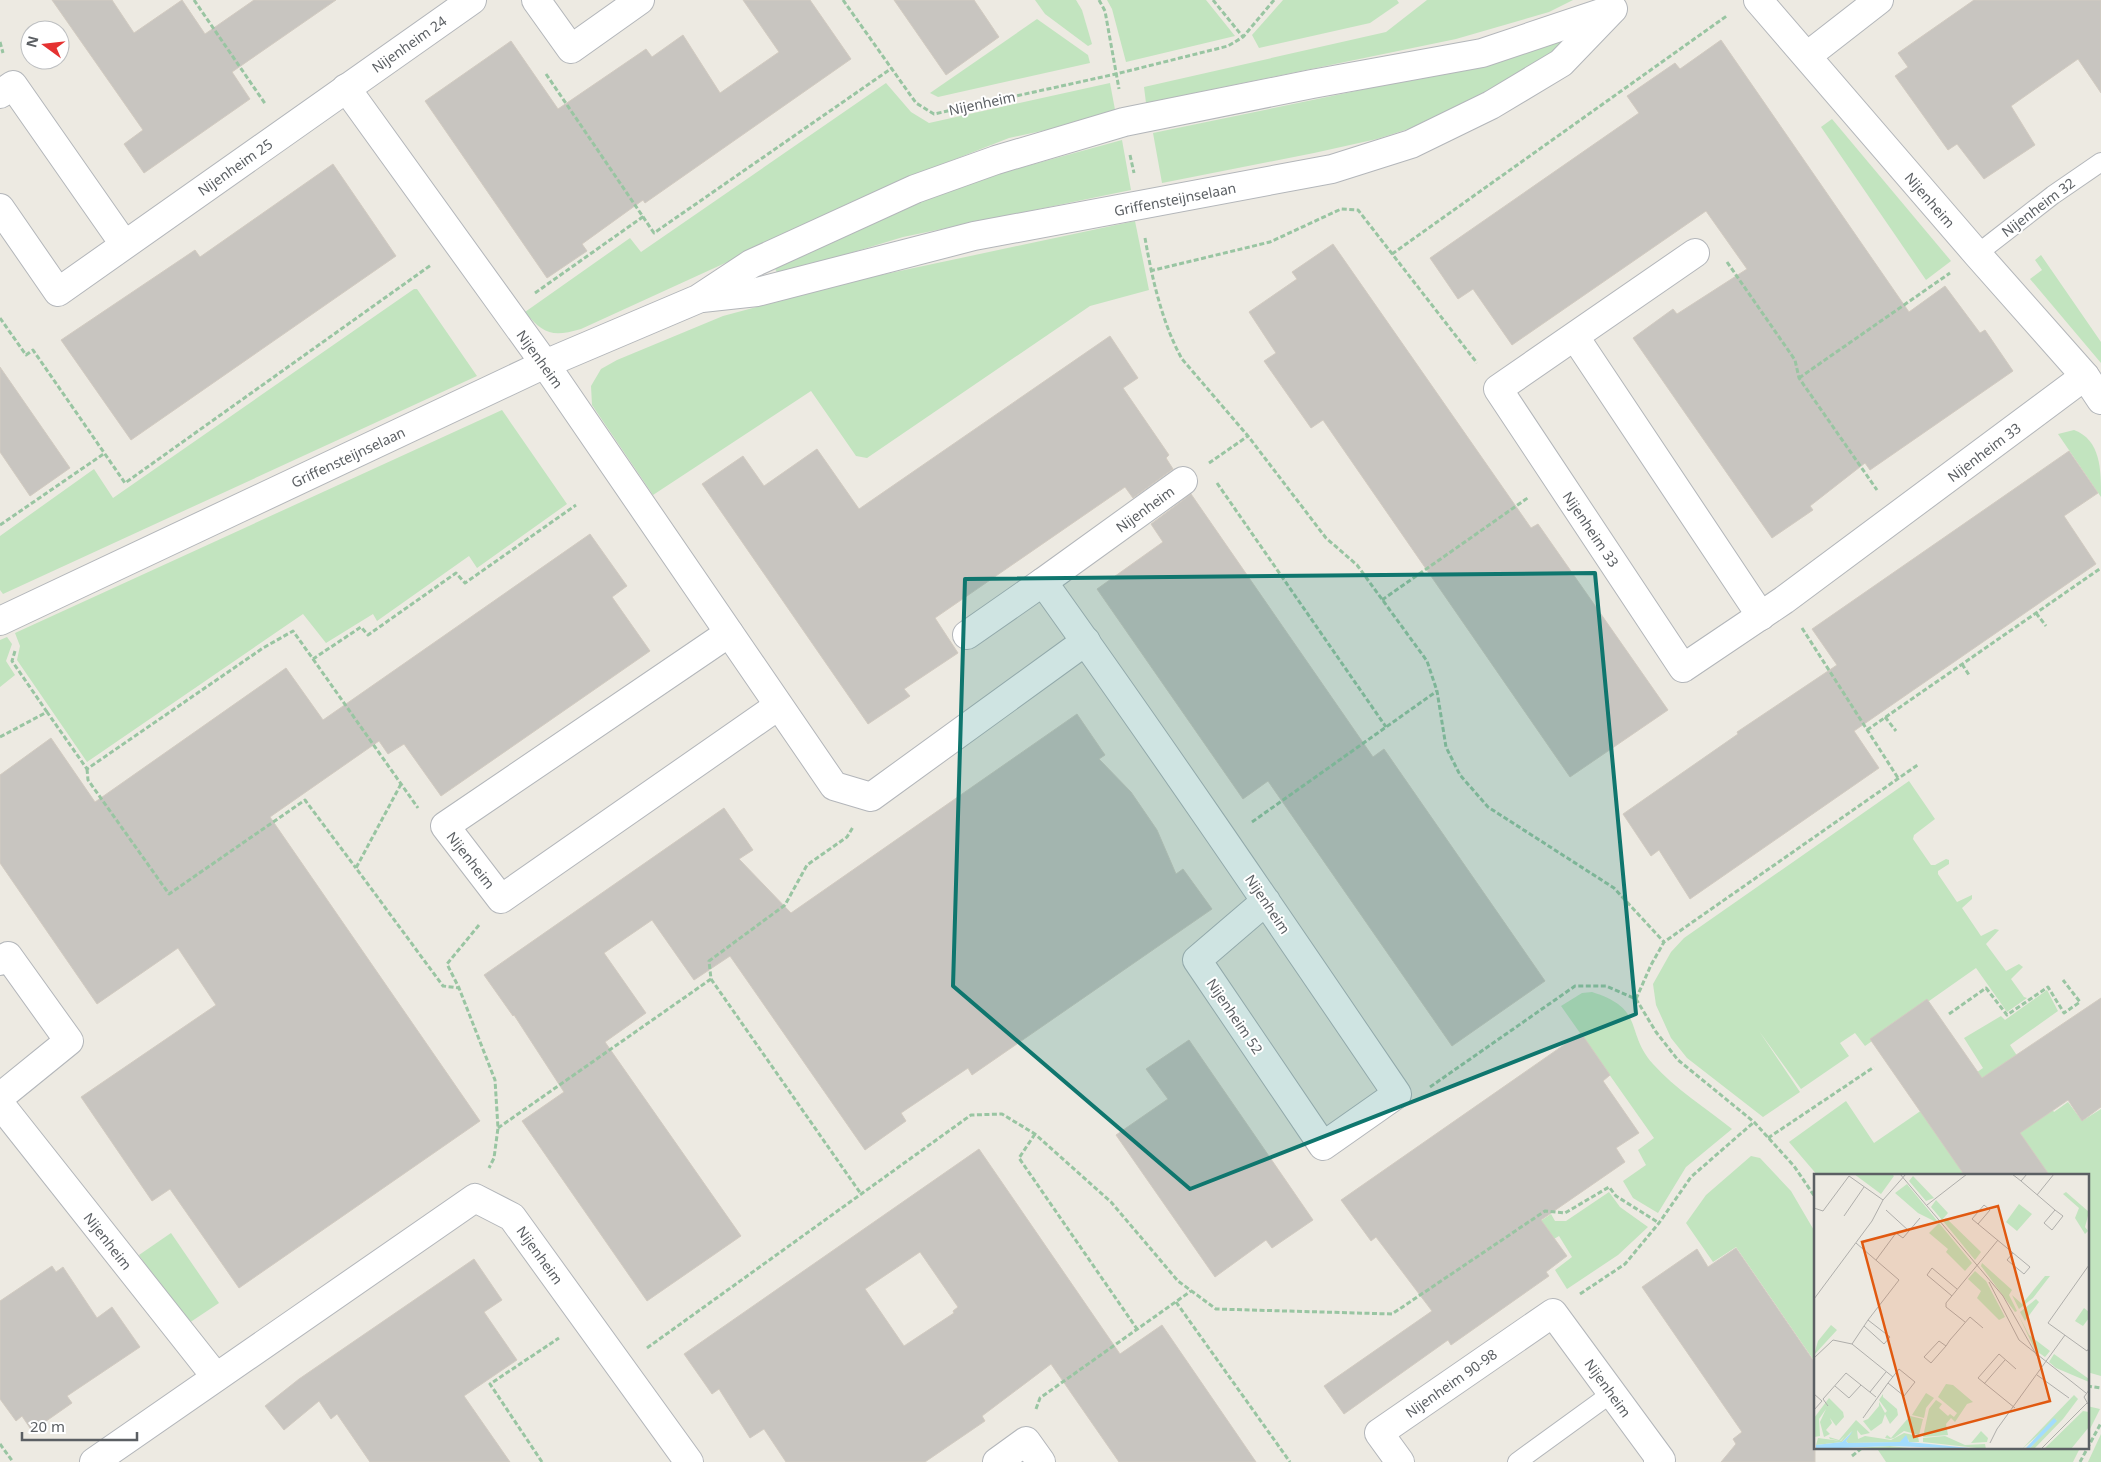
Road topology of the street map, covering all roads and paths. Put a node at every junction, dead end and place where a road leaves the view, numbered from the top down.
1 (194, 0) edge
2 (472, 0) edge
3 (536, 0) edge
4 (640, 0) edge
5 (843, 0) edge
6 (1099, 0) edge
7 (1213, 0) edge
8 (1274, 0) edge
9 (1879, 0) edge
10 (1619, 5) edge
11 (1746, 5) edge
12 (1243, 37) junction
13 (1807, 56) junction
14 (541, 66) dead end
15 (892, 68) junction
16 (1116, 74) junction
17 (346, 88) junction
18 (0, 94) edge
19 (1124, 122) junction
20 (285, 132) junction
21 (2101, 162) edge
22 (1140, 207) junction
23 (0, 208) edge
24 (644, 216) junction
25 (124, 244) junction
26 (458, 246) junction
27 (1695, 253) joint
28 (1392, 254) junction
29 (1976, 254) junction
30 (1150, 271) junction
31 (698, 299) junction
32 (506, 314) junction
33 (0, 318) edge
34 (1575, 337) junction
35 (544, 364) junction
36 (2085, 376) junction
37 (1799, 378) junction
38 (1498, 389) junction
39 (2101, 400) edge
40 (1248, 436) junction
41 (105, 453) junction
42 (1206, 466) junction
43 (1557, 478) junction
44 (1184, 481) joint
45 (576, 505) dead end
46 (1896, 517) junction
47 (0, 525) edge
48 (2101, 568) edge
49 (1043, 582) junction
50 (1382, 600) junction
51 (1784, 600) junction
52 (2036, 613) junction
53 (1761, 616) junction
54 (3, 620) edge
55 (2046, 626) dead end
56 (729, 633) junction
57 (967, 635) dead end
58 (1086, 641) junction
59 (313, 659) junction
60 (1962, 664) junction
61 (1969, 675) dead end
62 (1437, 691) junction
63 (778, 706) junction
64 (47, 712) junction
65 (1885, 717) junction
66 (1386, 727) junction
67 (1867, 730) junction
68 (1896, 731) dead end
69 (0, 737) edge
70 (1919, 764) dead end
71 (87, 769) junction
72 (1898, 778) junction
73 (401, 784) junction
74 (871, 796) junction
75 (445, 826) junction
76 (1224, 842) junction
77 (356, 868) junction
78 (501, 899) junction
79 (1266, 902) junction
80 (1664, 942) junction
81 (3, 954) edge
82 (711, 979) junction
83 (2063, 980) dead end
84 (459, 988) junction
85 (1636, 999) junction
86 (1949, 1014) dead end
87 (1874, 1067) dead end
88 (1397, 1094) junction
89 (0, 1097) edge
90 (0, 1104) edge
91 (1754, 1122) junction
92 (498, 1128) junction
93 (1036, 1134) junction
94 (1768, 1138) junction
95 (861, 1194) junction
96 (1814, 1196) edge
97 (475, 1198) junction
98 (1659, 1223) junction
99 (1191, 1291) junction
100 (1176, 1302) junction
101 (1553, 1313) junction
102 (587, 1319) junction
103 (1137, 1329) junction
104 (622, 1366) junction
105 (216, 1377) junction
106 (2088, 1386) edge
107 (2101, 1388) edge
108 (1612, 1393) junction
109 (2101, 1424) edge
110 (0, 1444) edge
111 (2088, 1448) edge
112 (1860, 1450) edge
113 (2087, 1450) edge
114 (1033, 1451) edge
115 (1852, 1456) dead end
116 (13, 1462) edge
117 (94, 1462) edge
118 (542, 1462) edge
119 (689, 1462) edge
120 (997, 1462) edge
121 (1290, 1462) edge
122 (1400, 1462) edge
123 (1517, 1462) edge
124 (1658, 1462) edge
125 (2080, 1462) edge

1 - 20 path
2 - 17 street, Nijenheim 24
3 - 4 street
5 - 15 path, Nijenheim
6 - 16 path
7 - 12 path
8 - 12 path, Nijenheim
9 - 13 street
10 - 19 street, Griffensteijnselaan
10 - 22 street, Griffensteijnselaan
11 - 13 street, Nijenheim
11 - 28 path
12 - 16 path, Nijenheim
13 - 29 street, Nijenheim
14 - 24 path
15 - 16 path, Nijenheim
15 - 24 path
16 - 19 path
17 - 20 street, Nijenheim 25
17 - 26 street, Nijenheim
18 - 25 street
19 - 22 path
19 - 31 street, Griffensteijnselaan
20 - 25 street, Nijenheim 25
21 - 29 lane, Nijenheim 32
22 - 30 path
22 - 31 street, Griffensteijnselaan
23 - 25 street, Nijenheim 25
24 - 32 path
26 - 32 street, Nijenheim
26 - 41 path
27 - 34 street
27 - 37 path
28 - 30 path
28 - 38 path
29 - 36 street, Nijenheim
29 - 37 path
30 - 40 path
31 - 35 street, Griffensteijnselaan
32 - 35 street, Nijenheim
33 - 41 path
34 - 38 street
34 - 53 street
35 - 54 street, Griffensteijnselaan
35 - 56 street, Nijenheim
36 - 39 street, Nijenheim
36 - 46 street, Nijenheim 33
37 - 46 path
38 - 43 street, Nijenheim 33
40 - 42 path, Nijenheim
40 - 50 path
41 - 47 path
42 - 44 path, Nijenheim
42 - 66 path
43 - 50 path
43 - 53 street, Nijenheim 33
44 - 49 street, Nijenheim
45 - 59 path
46 - 51 street, Nijenheim 33
48 - 52 path
49 - 57 street, Nijenheim
49 - 58 street, Nijenheim
50 - 62 path
51 - 53 street, Nijenheim 33
51 - 67 path
52 - 55 path
52 - 60 path
54 - 64 path
56 - 63 street, Nijenheim
56 - 75 street, Nijenheim
58 - 74 street
58 - 76 street, Nijenheim
59 - 71 path
59 - 73 path
60 - 61 path
60 - 65 path
62 - 66 path
62 - 80 path
63 - 74 street, Nijenheim
63 - 78 street, Nijenheim
64 - 69 path
64 - 71 path
65 - 67 path
65 - 68 path
66 - 76 path
67 - 72 path
70 - 72 path
71 - 77 path
72 - 80 path
73 - 75 path
73 - 77 path
74 - 82 path
75 - 78 street, Nijenheim
76 - 79 street, Nijenheim
77 - 84 path
78 - 84 path
79 - 88 street, Nijenheim
79 - 88 street, Nijenheim 52
80 - 85 path
81 - 89 street
82 - 92 path
82 - 95 path
83 - 86 path
84 - 92 path
85 - 88 path
85 - 91 path
87 - 94 path
90 - 105 street, Nijenheim
91 - 94 path
91 - 98 path
92 - 97 path
93 - 95 path
93 - 99 path
93 - 103 path
94 - 96 path
95 - 104 path
97 - 102 street, Nijenheim
97 - 105 street
98 - 99 path
98 - 101 path
99 - 100 path
100 - 103 path
100 - 121 path
101 - 108 street, Nijenheim
101 - 122 street, Nijenheim 90-98
102 - 104 street, Nijenheim
102 - 118 path
103 - 114 path
104 - 119 street, Nijenheim
105 - 117 street
106 - 107 path
108 - 123 lane
108 - 124 street, Nijenheim
109 - 111 path
110 - 116 path
112 - 115 path
113 - 125 path
114 - 120 street

